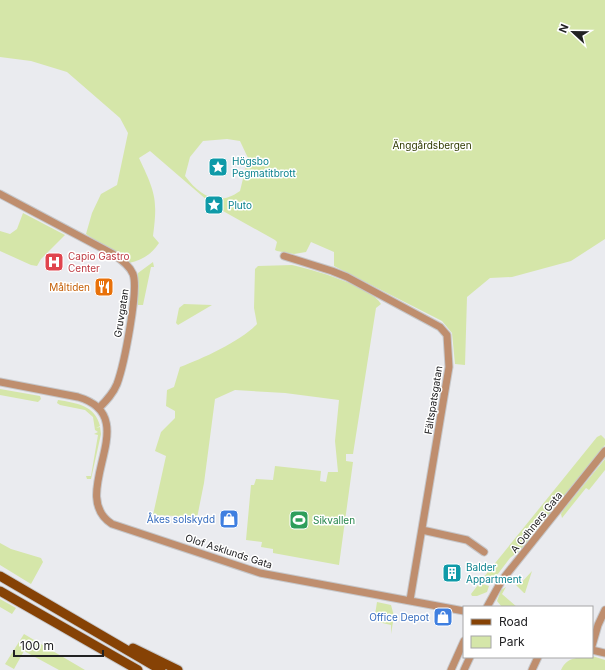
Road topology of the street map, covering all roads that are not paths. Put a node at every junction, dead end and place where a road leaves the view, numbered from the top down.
1 (0, 194) edge
2 (284, 256) dead end
3 (0, 382) edge
4 (99, 408) junction
5 (605, 451) edge
6 (422, 530) junction
7 (484, 552) dead end
8 (0, 576) edge
9 (0, 591) edge
10 (38, 598) junction
11 (410, 600) junction
12 (488, 606) edge
13 (605, 610) edge
14 (463, 611) edge
15 (36, 613) junction
16 (593, 642) edge
17 (463, 643) edge
18 (593, 650) edge
19 (605, 653) edge
20 (470, 658) edge
21 (538, 658) edge
22 (125, 670) edge
23 (138, 670) edge
24 (161, 670) edge
25 (178, 670) edge
26 (451, 670) edge
27 (464, 670) edge
28 (532, 670) edge

1 - 4 street, Gruvgatan
2 - 6 street, Fältspatsgatan
3 - 4 street
4 - 11 street, Olof Asklunds Gata
5 - 12 street, A Odhners Gata
6 - 7 street
6 - 11 street, Fältspatsgatan
8 - 10 main road
9 - 15 main road
10 - 24 main road
10 - 25 main road
11 - 14 street, Olof Asklunds Gata
13 - 16 street
15 - 22 main road
15 - 23 main road
17 - 26 street
18 - 19 street
20 - 27 street
21 - 28 street

